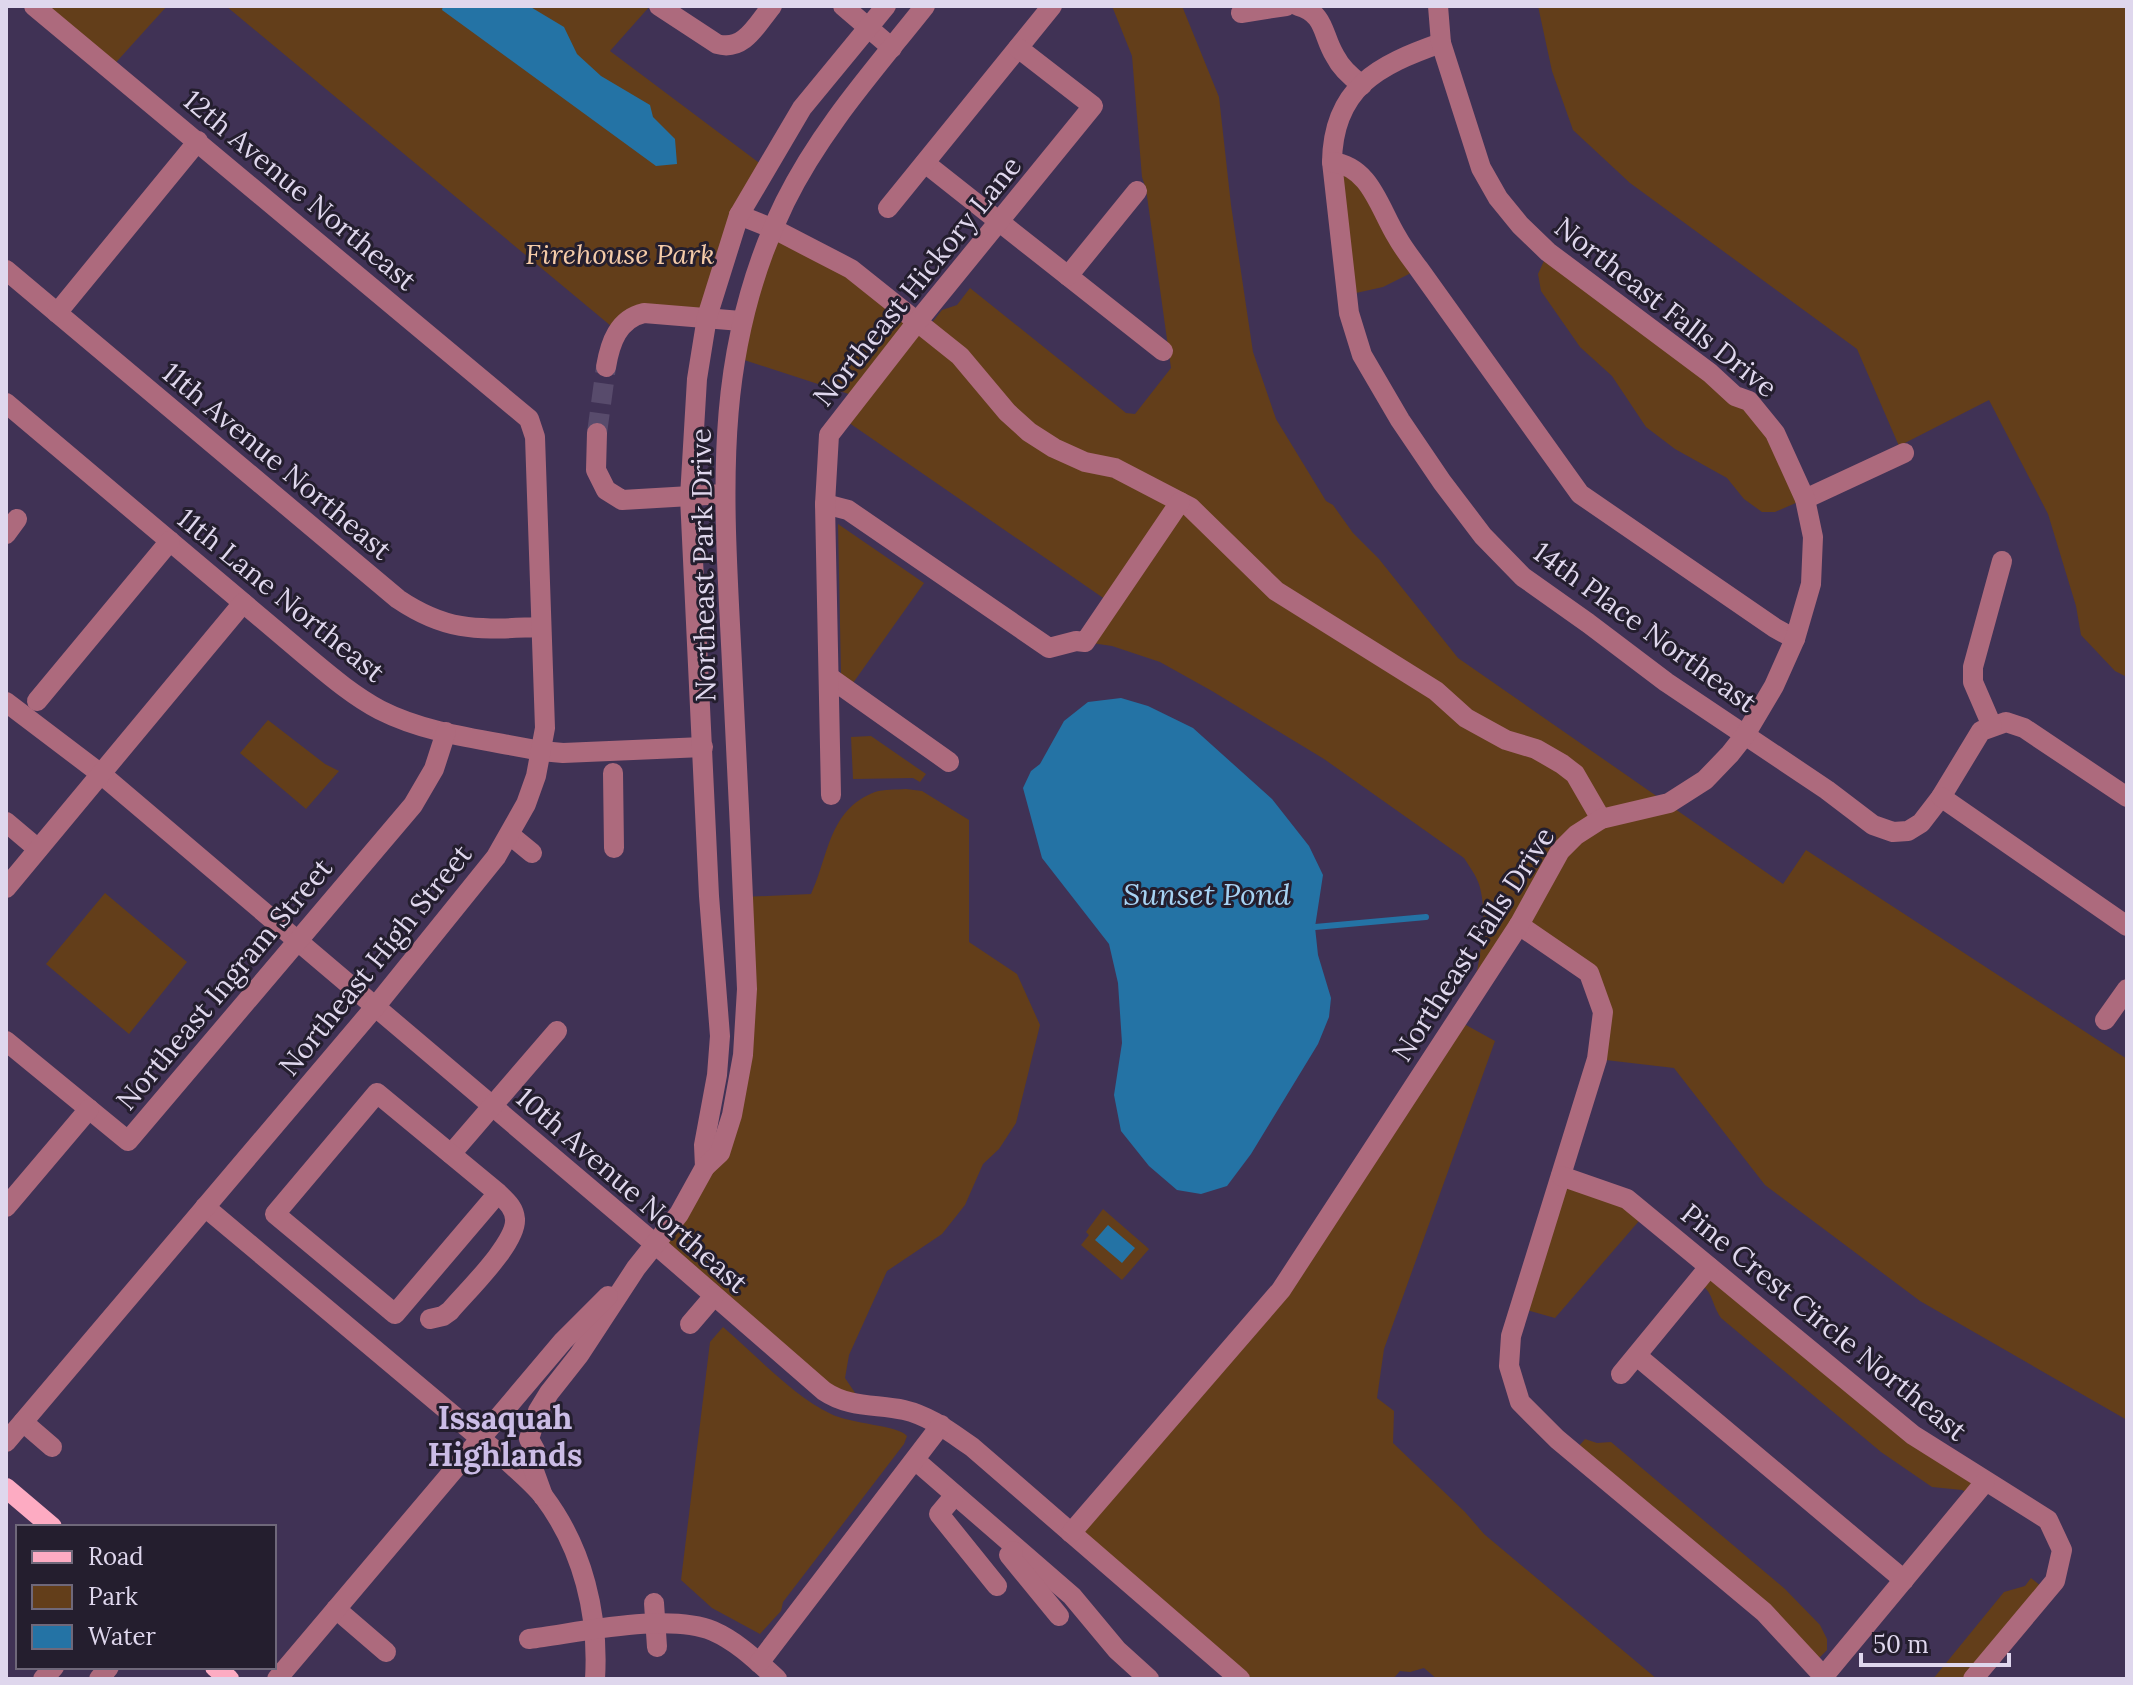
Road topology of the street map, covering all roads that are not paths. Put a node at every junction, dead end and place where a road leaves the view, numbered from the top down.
1 (34, 6) edge
2 (659, 6) edge
3 (772, 6) edge
4 (843, 6) edge
5 (886, 6) edge
6 (925, 6) edge
7 (1052, 6) edge
8 (1286, 6) edge
9 (1298, 6) edge
10 (1438, 6) edge
11 (1241, 13) dead end
12 (869, 28) junction
13 (1441, 43) junction
14 (892, 48) junction
15 (1018, 48) junction
16 (1362, 85) junction
17 (198, 141) junction
18 (1332, 162) junction
19 (925, 163) junction
20 (1137, 191) dead end
21 (888, 208) dead end
22 (739, 215) junction
23 (1000, 223) junction
24 (774, 229) junction
25 (6, 270) edge
26 (1068, 276) junction
27 (57, 313) junction
28 (707, 317) junction
29 (741, 321) junction
30 (917, 322) junction
31 (1163, 351) dead end
32 (606, 367) tunnel mouth
33 (6, 403) edge
34 (529, 419) joint
35 (597, 433) tunnel mouth
36 (1904, 453) dead end
37 (725, 494) junction
38 (690, 497) junction
39 (1805, 499) junction
40 (1180, 502) junction
41 (825, 504) junction
42 (170, 541) junction
43 (2002, 561) dead end
44 (243, 603) junction
45 (541, 627) junction
46 (1795, 639) junction
47 (829, 677) junction
48 (37, 701) dead end
49 (6, 702) edge
50 (1992, 726) junction
51 (446, 732) junction
52 (1745, 735) junction
53 (703, 747) junction
54 (541, 751) junction
55 (949, 762) dead end
56 (613, 773) dead end
57 (101, 774) junction
58 (831, 795) dead end
59 (1941, 797) junction
60 (2127, 797) edge
61 (1601, 819) junction
62 (6, 822) edge
63 (510, 835) junction
64 (614, 848) dead end
65 (38, 849) junction
66 (532, 853) dead end
67 (6, 888) edge
68 (1519, 925) junction
69 (2127, 926) edge
70 (298, 941) junction
71 (2127, 989) edge
72 (375, 1007) junction
73 (2105, 1020) dead end
74 (557, 1031) dead end
75 (6, 1041) edge
76 (493, 1106) junction
77 (89, 1109) junction
78 (451, 1154) junction
79 (705, 1167) junction
80 (1561, 1176) junction
81 (498, 1193) junction
82 (6, 1207) edge
83 (205, 1207) junction
84 (655, 1244) junction
85 (1709, 1267) junction
86 (636, 1268) junction
87 (714, 1296) junction
88 (430, 1319) dead end
89 (690, 1324) dead end
90 (1637, 1356) junction
91 (1621, 1374) dead end
92 (23, 1422) junction
93 (941, 1425) junction
94 (480, 1439) junction
95 (6, 1442) edge
96 (52, 1447) dead end
97 (504, 1458) junction
98 (915, 1460) junction
99 (456, 1467) junction
100 (1985, 1482) junction
101 (6, 1488) edge
102 (955, 1495) junction
103 (543, 1496) junction
104 (50, 1525) edge
105 (1071, 1533) junction
106 (1016, 1547) junction
107 (1904, 1580) junction
108 (997, 1586) dead end
109 (654, 1603) dead end
110 (336, 1609) junction
111 (1059, 1616) dead end
112 (657, 1624) junction
113 (595, 1631) junction
114 (529, 1639) dead end
115 (657, 1647) dead end
116 (386, 1652) dead end
117 (759, 1663) junction
118 (1825, 1678) edge
119 (277, 1679) edge
120 (595, 1679) edge
121 (777, 1679) edge
122 (1149, 1679) edge
123 (1240, 1679) edge
124 (1973, 1679) edge

1 - 17 street, 12th Avenue Northeast
2 - 3 street
4 - 12 street
5 - 12 street, Northeast Park Drive
6 - 14 street, Northeast Park Drive
7 - 15 street
8 - 11 street
9 - 16 street
10 - 13 street, Northeast Falls Drive
12 - 14 street
12 - 22 street, Northeast Park Drive
13 - 16 street, 14th Place Northeast
13 - 39 street, Northeast Falls Drive
14 - 24 street, Northeast Park Drive
15 - 19 street
15 - 23 street, Northeast Hickory Lane
16 - 18 street, 14th Place Northeast
17 - 27 street
17 - 34 street, 12th Avenue Northeast
18 - 46 street
18 - 52 street, 14th Place Northeast
19 - 21 street
19 - 23 street
20 - 26 street
22 - 24 street
22 - 28 street, Northeast Park Drive
23 - 26 street
23 - 30 street, Northeast Hickory Lane
24 - 29 street, Northeast Park Drive
24 - 30 street
25 - 27 street, 11th Avenue Northeast
26 - 31 street
27 - 45 street, 11th Avenue Northeast
28 - 29 street
28 - 32 street
28 - 38 street, Northeast Park Drive
29 - 37 street, Northeast Park Drive
30 - 40 street
30 - 41 street, Northeast Hickory Lane
33 - 42 street, 11th Lane Northeast
34 - 45 street, Northeast High Street
35 - 38 street
36 - 39 street
37 - 38 street
37 - 79 street, Northeast Park Drive
38 - 53 street, Northeast Park Drive
39 - 46 street, Northeast Falls Drive
40 - 41 street
40 - 61 street
41 - 47 street, Northeast Hickory Lane
42 - 44 street, 11th Lane Northeast
42 - 48 street
43 - 50 street
44 - 51 street, 11th Lane Northeast
44 - 57 street
45 - 54 street, Northeast High Street
46 - 52 street, Northeast Falls Drive
47 - 55 street
47 - 58 street, Northeast Hickory Lane
49 - 57 street, 10th Avenue Northeast
50 - 59 street, 14th Place Northeast
50 - 60 street
51 - 54 street, 11th Lane Northeast
51 - 70 street, Northeast Ingram Street
52 - 59 street, 14th Place Northeast
52 - 61 street, Northeast Falls Drive
53 - 54 street, 11th Lane Northeast
53 - 79 street, Northeast Park Drive
54 - 63 street, Northeast High Street
56 - 64 street
57 - 65 street
57 - 70 street, 10th Avenue Northeast
59 - 69 street
61 - 68 street, Northeast Falls Drive
62 - 65 street
63 - 66 street
63 - 72 street, Northeast High Street
65 - 67 street
68 - 80 street
68 - 105 street, Northeast Falls Drive
70 - 72 street, 10th Avenue Northeast
70 - 77 street, Northeast Ingram Street
71 - 73 street
72 - 76 street, 10th Avenue Northeast
72 - 83 street, Northeast High Street
74 - 76 street
75 - 77 street, Northeast Ingram Street
76 - 78 street
76 - 84 street, 10th Avenue Northeast
77 - 82 street
78 - 81 street
78 - 81 street
79 - 84 street, Northeast Park Drive
80 - 85 street, Pine Crest Circle Northeast
80 - 118 street
81 - 88 street
83 - 92 street, Northeast High Street
83 - 94 street
84 - 86 street, Northeast Park Drive
84 - 87 street, 10th Avenue Northeast
85 - 90 street
85 - 100 street, Pine Crest Circle Northeast
86 - 94 street, Northeast Park Drive
86 - 103 street, Northeast Park Drive
87 - 89 street
87 - 93 street, 10th Avenue Northeast
90 - 91 street
90 - 107 street
92 - 95 street, Northeast High Street
92 - 96 street
93 - 98 street
93 - 105 street, 10th Avenue Northeast
94 - 97 street
94 - 99 street, Northeast Park Drive
97 - 99 street
97 - 103 street
98 - 102 street
98 - 117 street
99 - 110 street, Northeast Park Drive
100 - 107 street
100 - 124 street, Pine Crest Circle Northeast
101 - 104 main road
102 - 106 street
102 - 108 street
103 - 113 street
105 - 123 street, 10th Avenue Northeast
106 - 111 street
106 - 122 street
107 - 118 street
109 - 112 street
110 - 116 street
110 - 119 street, Northeast Park Drive
112 - 113 street
112 - 115 street
112 - 117 street
113 - 114 street
113 - 120 street
117 - 121 street

